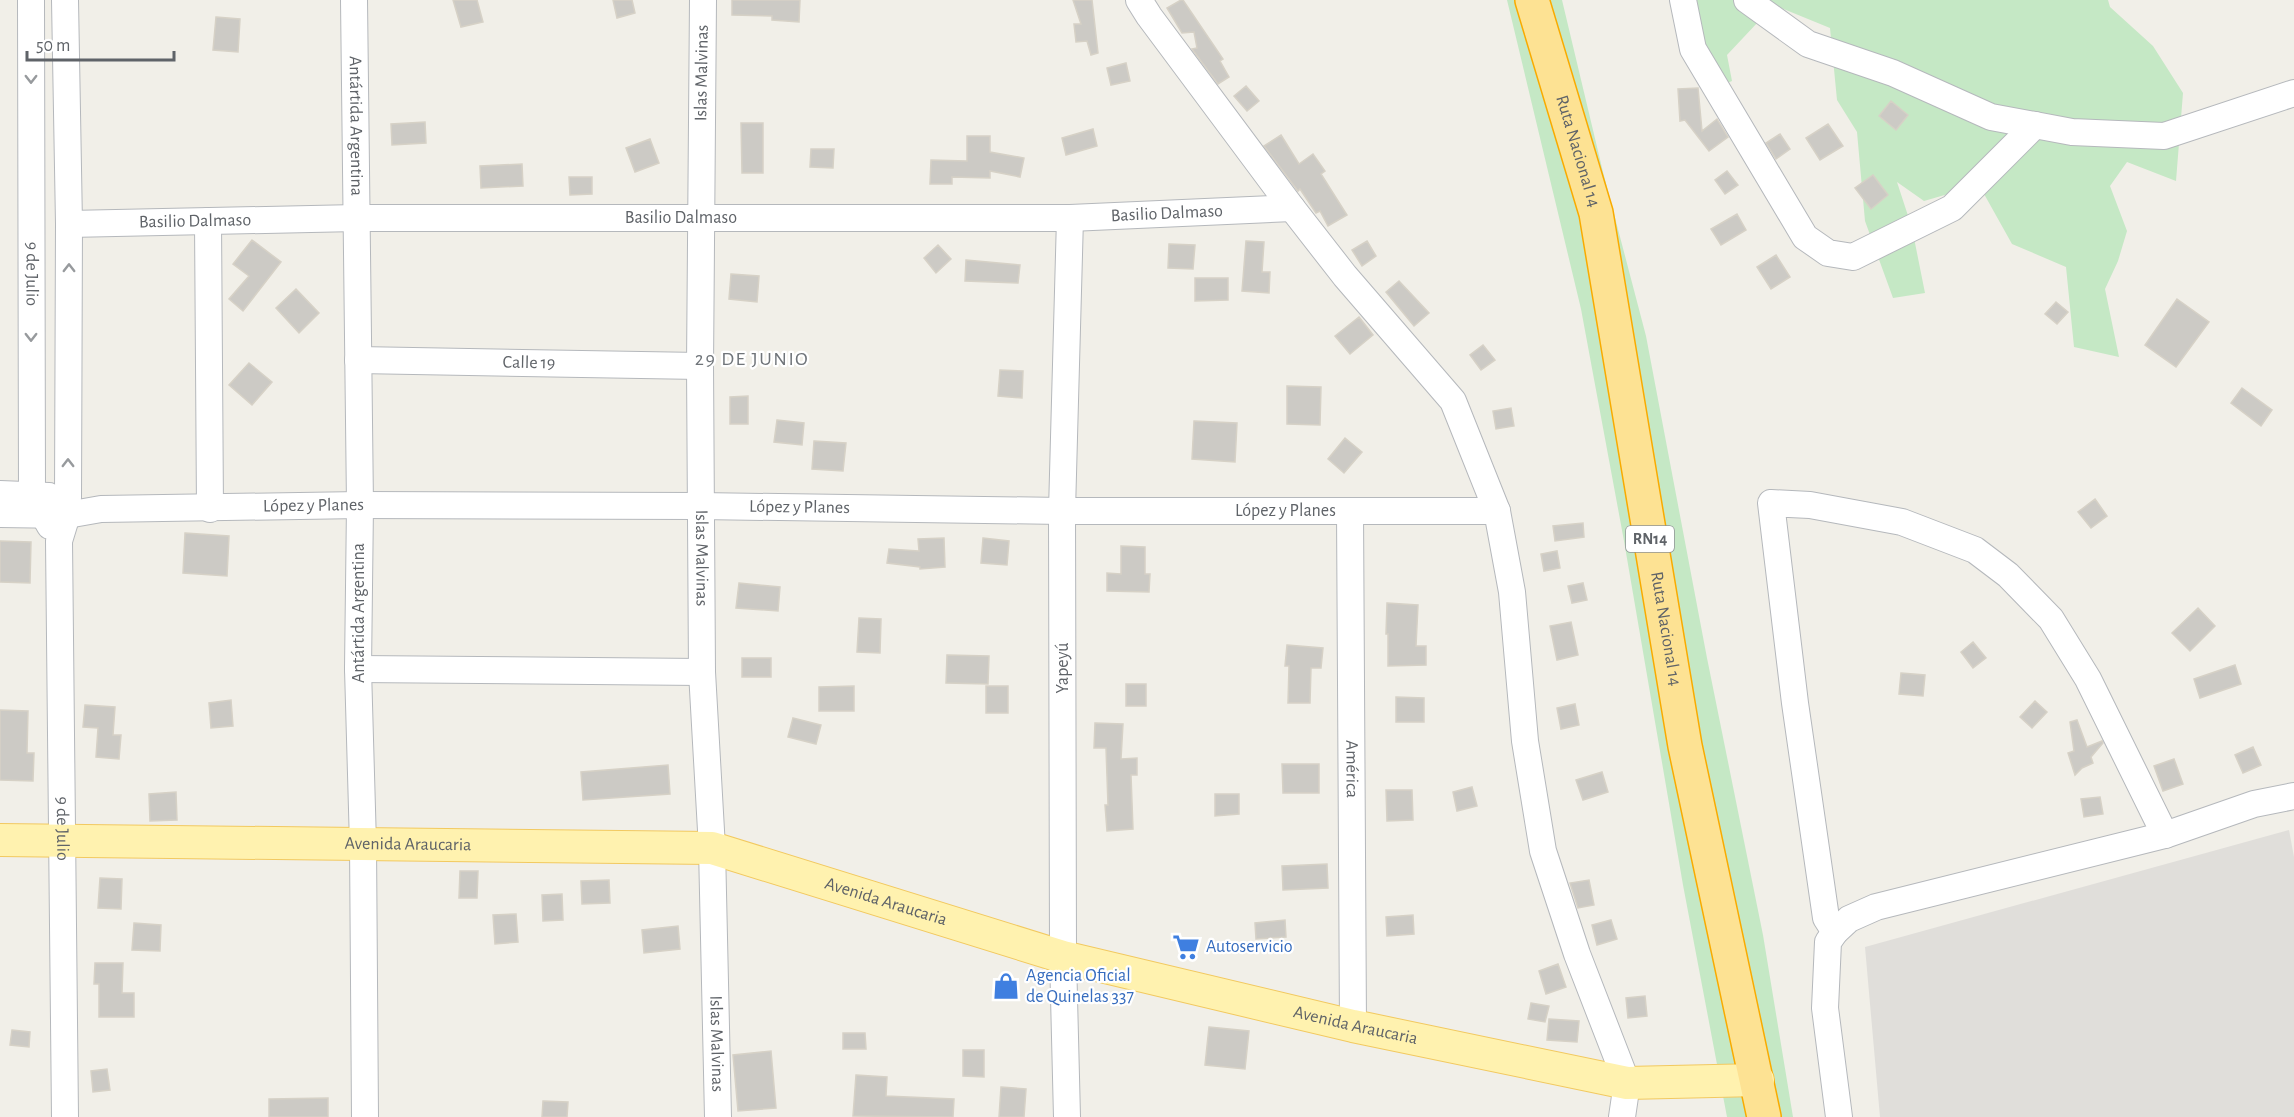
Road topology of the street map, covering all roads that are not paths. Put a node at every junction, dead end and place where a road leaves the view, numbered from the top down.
1 (31, 0) edge
2 (65, 0) edge
3 (354, 0) edge
4 (703, 0) edge
5 (1139, 0) edge
6 (1532, 0) edge
7 (1683, 0) edge
8 (1747, 0) edge
9 (2294, 93) edge
10 (2035, 125) junction
11 (1292, 208) junction
12 (357, 218) junction
13 (700, 218) junction
14 (1070, 218) junction
15 (208, 221) junction
16 (69, 224) junction
17 (358, 360) junction
18 (700, 366) junction
19 (0, 494) edge
20 (360, 505) junction
21 (52, 506) junction
22 (700, 506) junction
23 (210, 509) junction
24 (1062, 510) junction
25 (1350, 511) junction
26 (1497, 511) junction
27 (0, 514) edge
28 (358, 669) junction
29 (702, 672) junction
30 (2294, 795) edge
31 (2165, 835) junction
32 (0, 840) edge
33 (64, 840) junction
34 (363, 844) junction
35 (712, 848) junction
36 (1835, 932) junction
37 (1063, 957) junction
38 (1353, 1026) junction
39 (1758, 1080) junction
40 (1627, 1083) junction
41 (65, 1117) edge
42 (364, 1117) edge
43 (718, 1117) edge
44 (1067, 1117) edge
45 (1622, 1117) edge
46 (1764, 1117) edge
47 (1839, 1117) edge

1 -> 21 street, 9 de Julio
2 - 16 street, 9 de Julio
3 - 12 street, Antártida Argentina
4 - 13 street, Islas Malvinas
5 - 11 street
6 - 39 highway, Ruta Nacional 14 / RN14
7 - 10 street
8 - 10 street
9 - 10 street
11 - 14 street, Basilio Dalmaso
11 - 26 street
12 - 13 street, Basilio Dalmaso
12 - 15 street, Basilio Dalmaso
12 - 17 street, Antártida Argentina
13 - 14 street, Basilio Dalmaso
13 - 18 street, Islas Malvinas
14 - 24 street, Yapeyú
15 - 16 street, Basilio Dalmaso
15 - 23 street
21 -> 16 street, 9 de Julio
17 - 18 street, Calle 19
17 - 20 street, Antártida Argentina
18 - 22 street, Islas Malvinas
19 - 21 street, López y Planes
20 - 22 street, López y Planes
20 - 23 street, López y Planes
20 - 28 street, Antártida Argentina
21 - 23 street, López y Planes
21 - 27 street, López y Planes
21 - 33 street, 9 de Julio
22 - 24 street, López y Planes
22 - 29 street, Islas Malvinas
24 - 25 street, López y Planes
24 - 37 street, Yapeyú
25 - 26 street, López y Planes
25 - 38 street, América
26 - 40 street
28 - 29 street
28 - 34 street, Antártida Argentina
29 - 35 street, Islas Malvinas
30 - 31 street
31 - 36 street
31 - 36 street
32 - 33 main road, Avenida Araucaria
33 - 34 main road, Avenida Araucaria
33 - 41 street, 9 de Julio
34 - 35 main road, Avenida Araucaria
34 - 42 street, Antártida Argentina
35 - 37 main road, Avenida Araucaria
35 - 43 street, Islas Malvinas
36 - 47 street
37 - 38 main road, Avenida Araucaria
37 - 44 street, Yapeyú
38 - 40 main road, Avenida Araucaria
39 - 40 main road, Avenida Araucaria
39 - 46 highway, Ruta Nacional 14 / RN14
40 - 45 street

